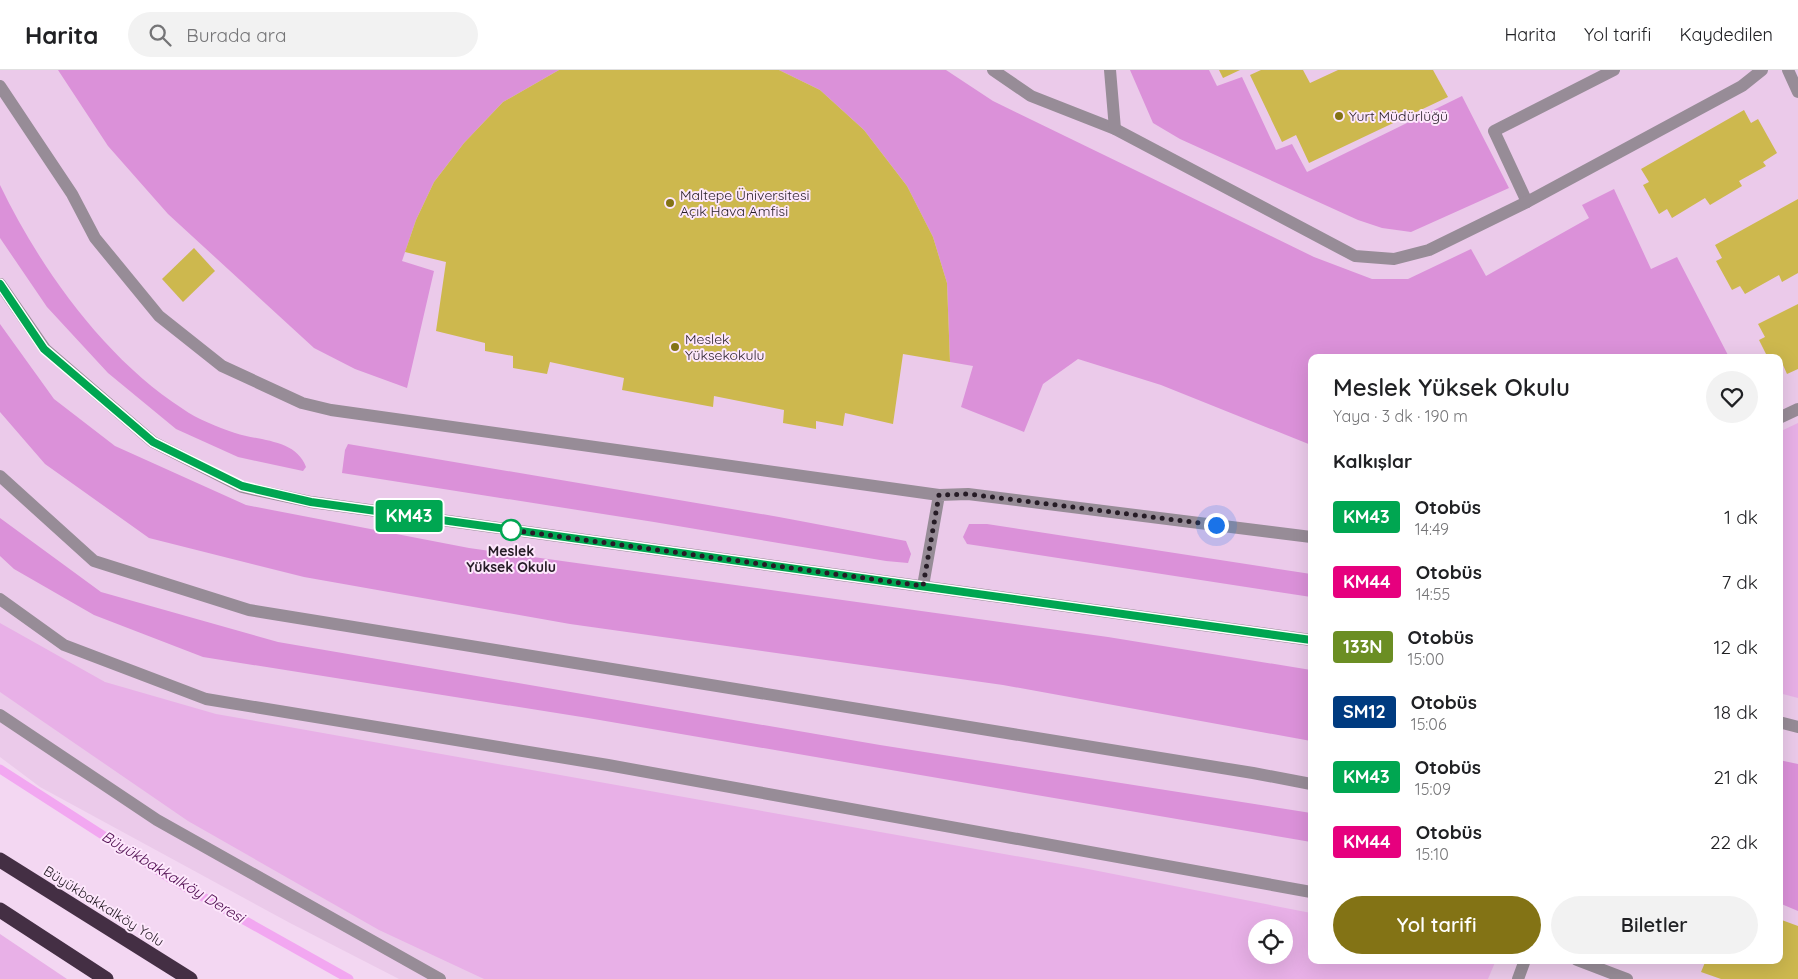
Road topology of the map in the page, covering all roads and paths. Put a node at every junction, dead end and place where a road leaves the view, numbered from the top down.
1 (993, 70) edge
2 (1110, 70) edge
3 (1614, 70) edge
4 (1762, 70) edge
5 (1788, 70) edge
6 (0, 86) edge
7 (1798, 92) edge
8 (1115, 129) junction
9 (1528, 202) junction
10 (0, 284) edge
11 (1798, 409) edge
12 (1783, 416) edge
13 (0, 476) edge
14 (939, 495) junction
15 (1308, 537) edge
16 (923, 586) junction
17 (0, 599) edge
18 (1308, 640) edge
19 (0, 715) edge
20 (1783, 723) edge
21 (1798, 727) edge
22 (1308, 783) edge
23 (0, 860) edge
24 (1308, 891) edge
25 (0, 910) edge
26 (1524, 964) edge
27 (1588, 964) edge
28 (106, 979) edge
29 (190, 979) edge
30 (440, 979) edge
31 (1518, 979) edge
32 (1627, 979) edge

1 - 8 street
2 - 8 street
3 - 9 street
4 - 9 street
5 - 7 street
6 - 14 street
8 - 9 street
10 - 16 street
11 - 12 street
13 - 22 street
14 - 15 street
14 - 16 street
16 - 18 street
17 - 24 street
19 - 30 street
20 - 21 street
23 - 29 highway, Büyükbakkalköy Yolu
25 - 28 highway
26 - 31 street
27 - 32 street

